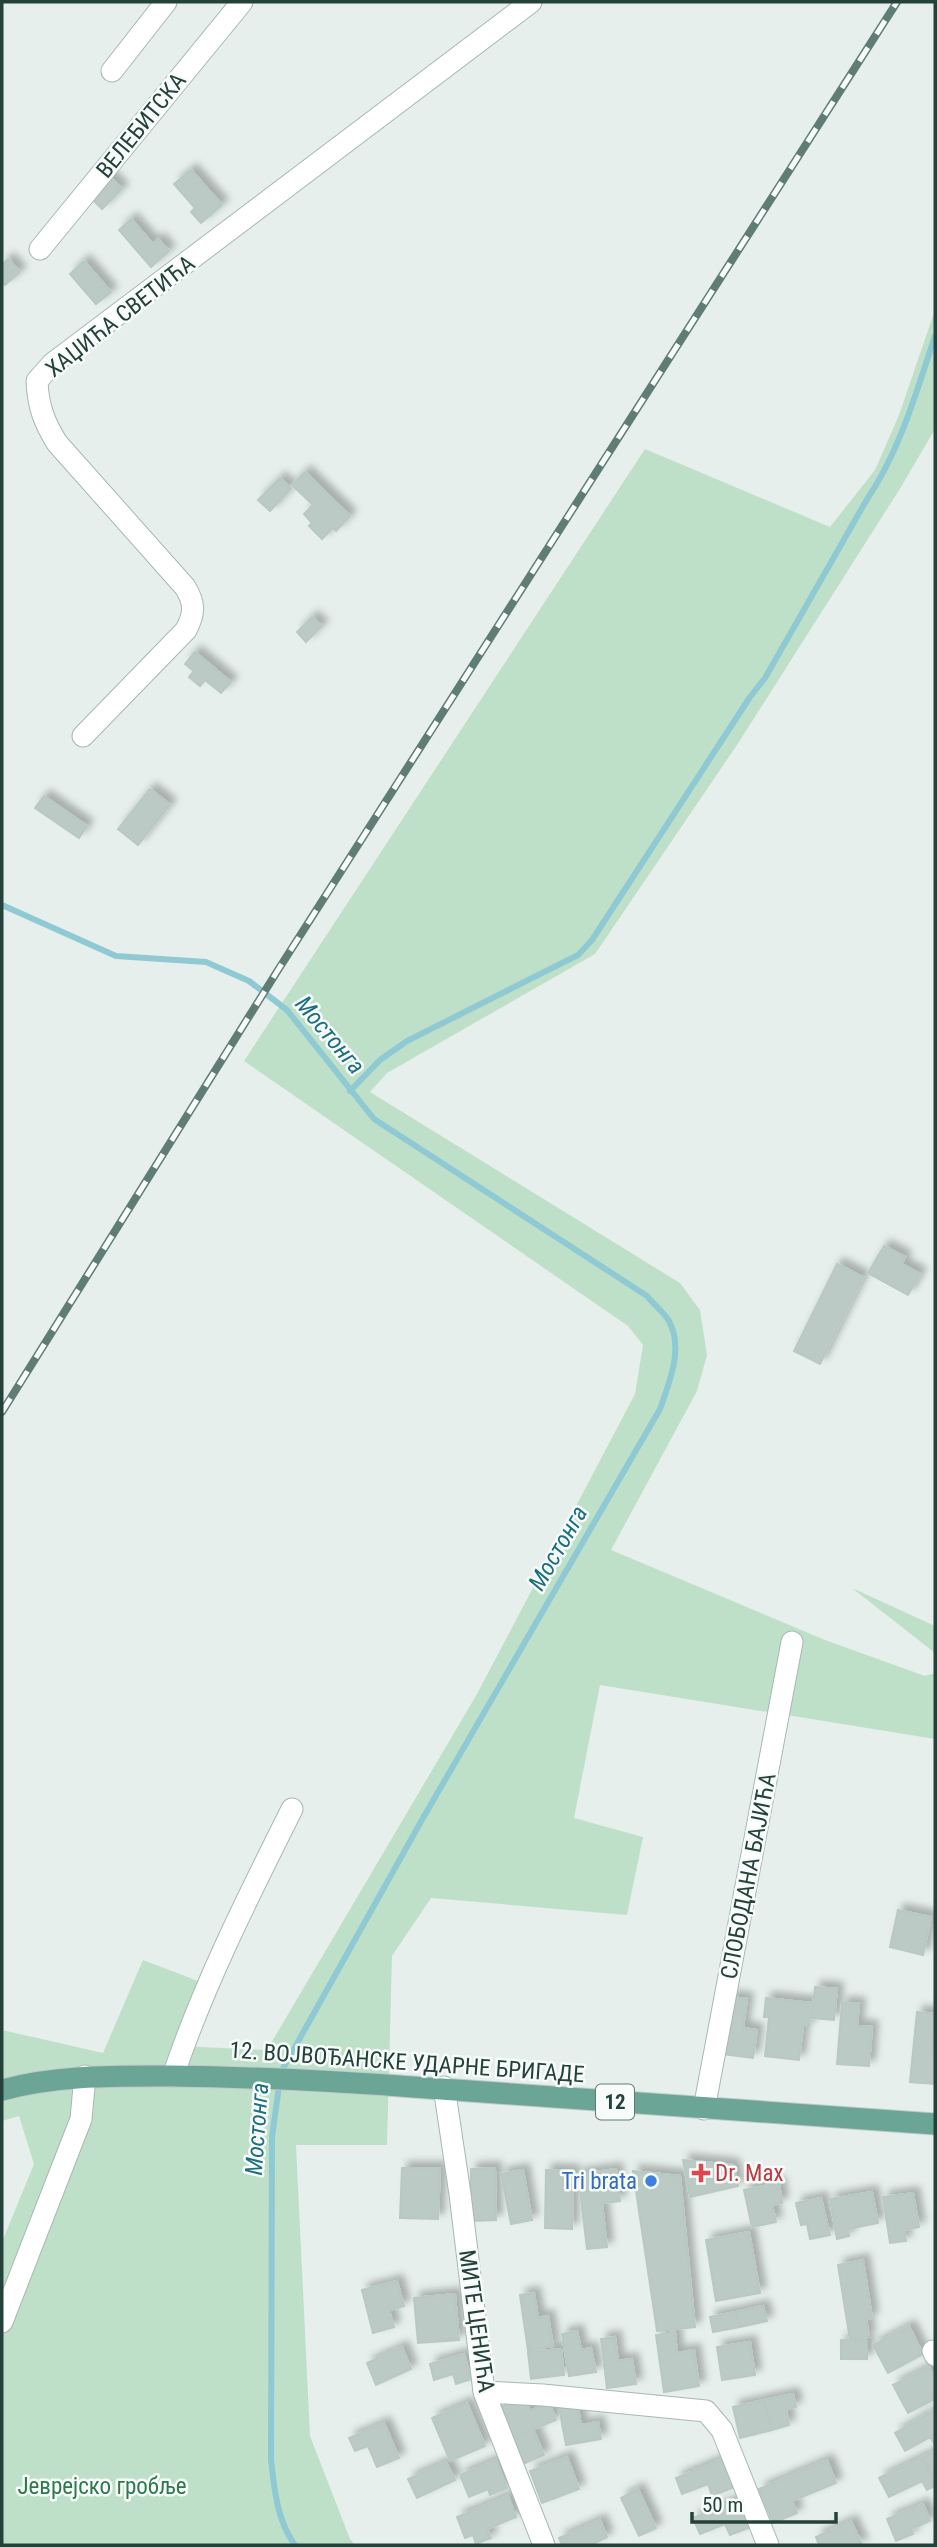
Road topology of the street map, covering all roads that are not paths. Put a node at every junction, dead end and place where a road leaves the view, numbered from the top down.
1 (166, 2) edge
2 (242, 2) edge
3 (531, 2) edge
4 (112, 71) dead end
5 (40, 249) dead end
6 (83, 736) dead end
7 (792, 1642) dead end
8 (292, 1809) dead end
9 (85, 2076) junction
10 (173, 2076) junction
11 (444, 2087) junction
12 (2, 2090) edge
13 (704, 2109) junction
14 (935, 2124) edge
15 (2, 2322) edge
16 (484, 2392) junction
17 (544, 2545) edge
18 (768, 2545) edge

1 - 4 street
2 - 5 street, ВЕЛЕБИТСКА
3 - 6 street, ХАЏИЋА СВЕТИЋА
7 - 13 street, СЛОБОДАНА БАЈИЋА
8 - 10 street
9 - 10 main road, 12. ВОЈВОЂАНСКЕ УДАРНЕ БРИГАДЕ / 12
9 - 12 main road, 12. ВОЈВОЂАНСКЕ УДАРНЕ БРИГАДЕ / 12
9 - 15 street
10 - 11 main road, 12. ВОЈВОЂАНСКЕ УДАРНЕ БРИГАДЕ / 12
11 - 13 main road, 12. ВОЈВОЂАНСКЕ УДАРНЕ БРИГАДЕ / 12
11 - 16 street, МИТЕ ЦЕНИЋА
13 - 14 main road, 12. ВОЈВОЂАНСКЕ УДАРНЕ БРИГАДЕ / 12
16 - 17 street, МИТЕ ЦЕНИЋА
16 - 18 street

